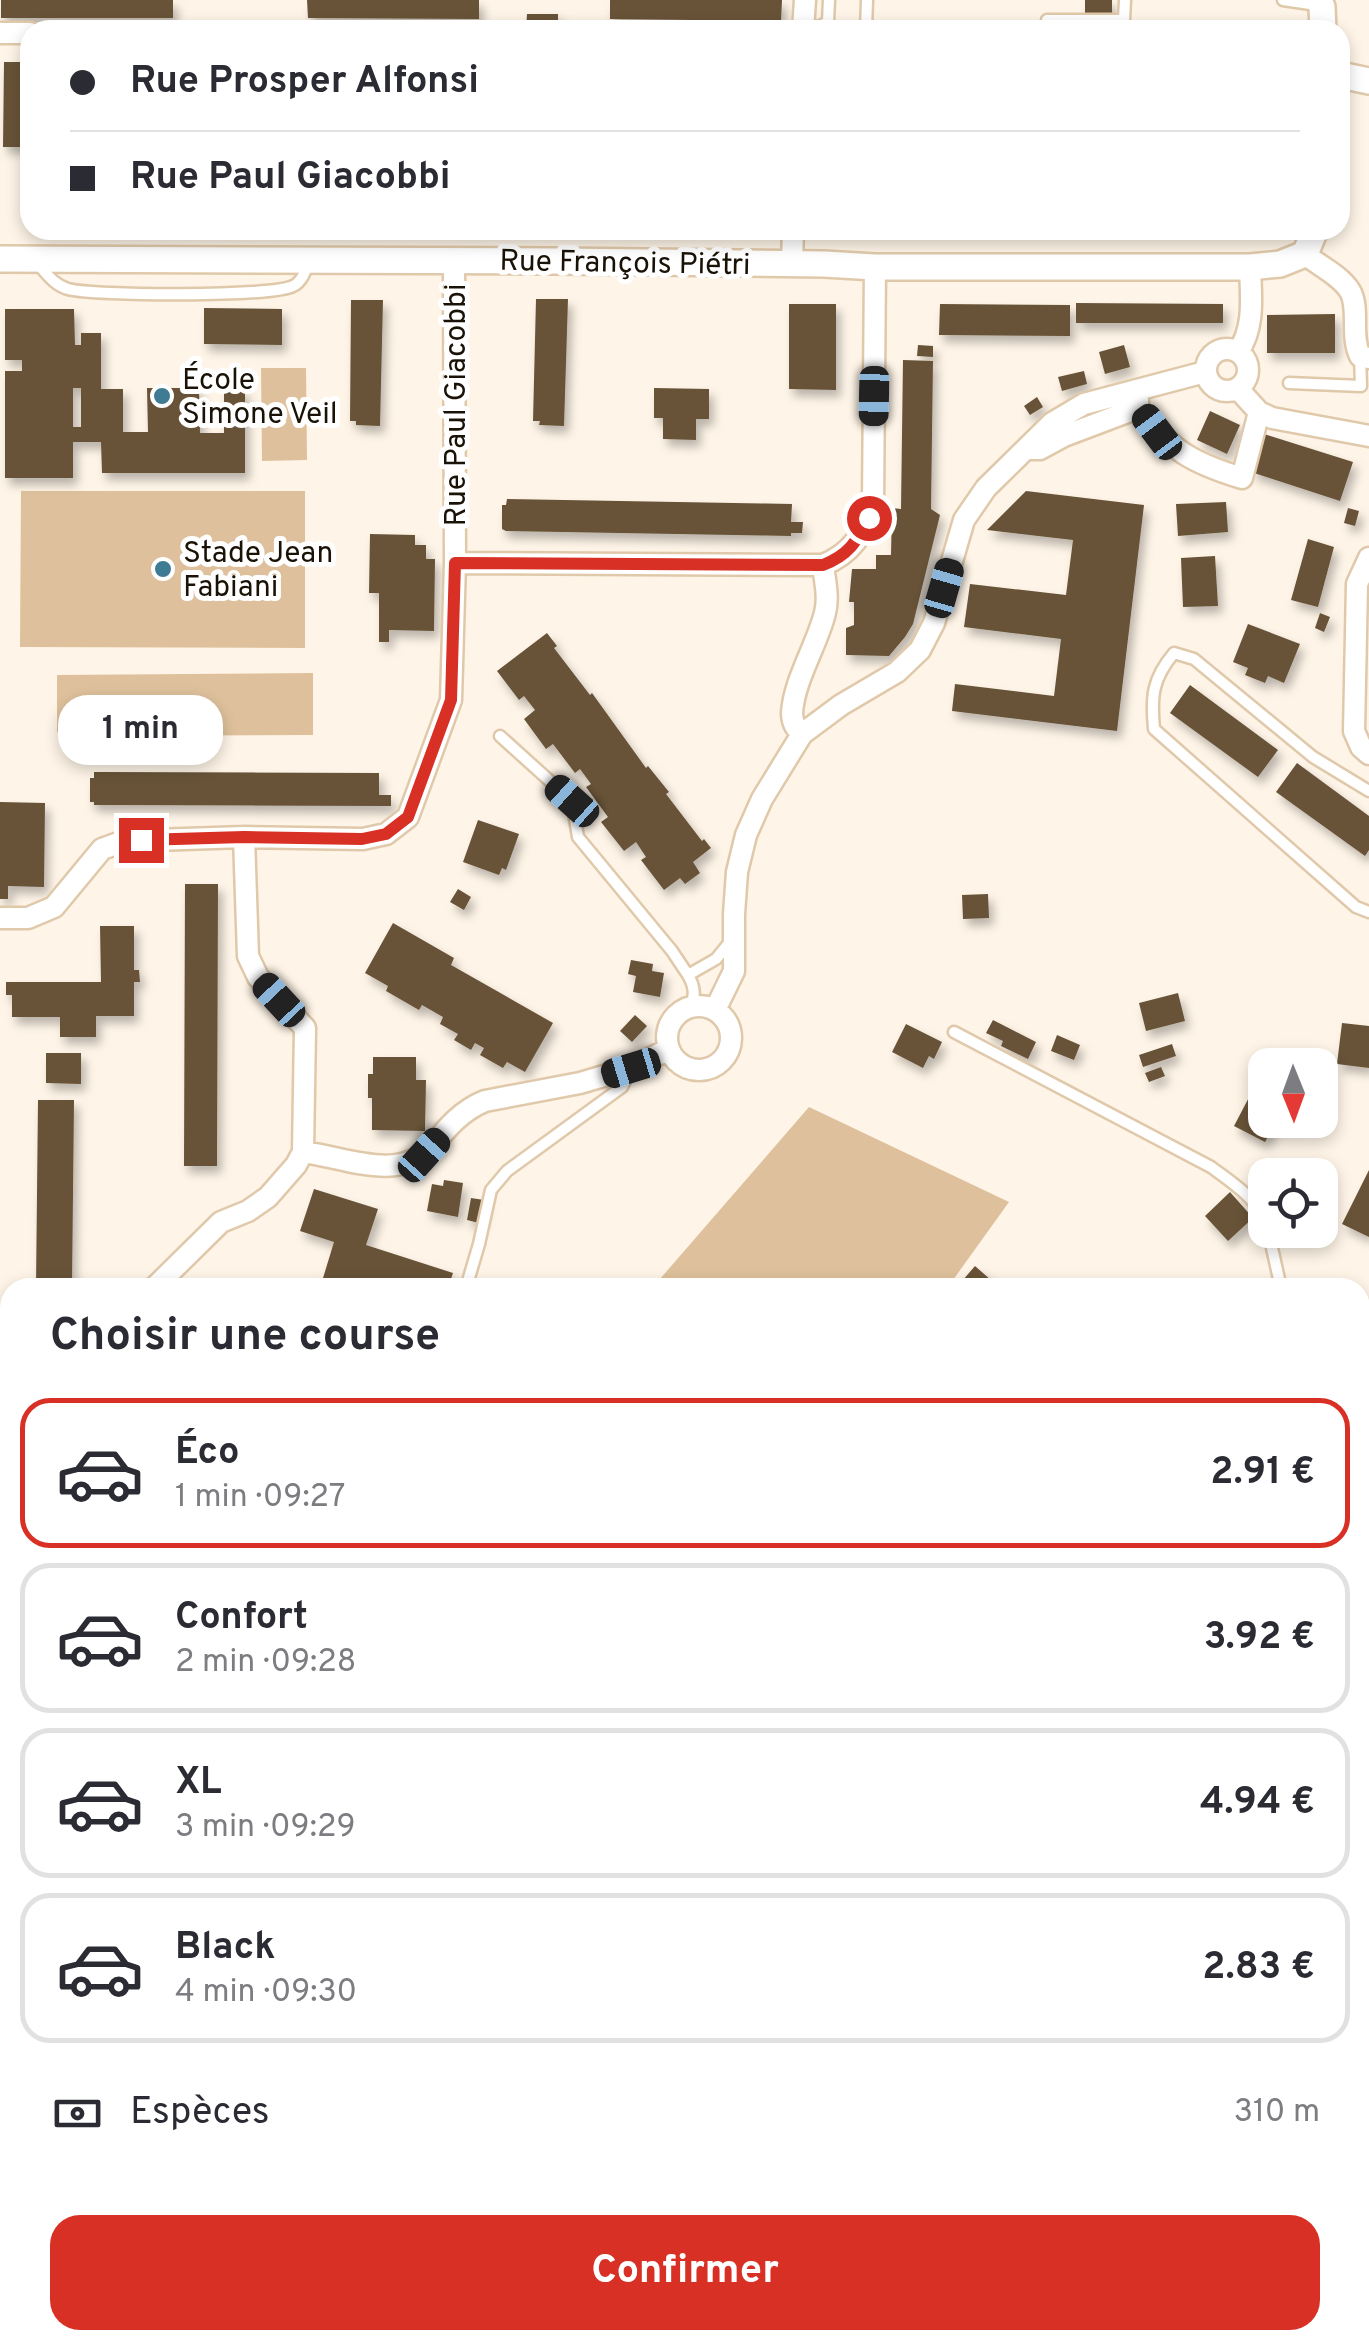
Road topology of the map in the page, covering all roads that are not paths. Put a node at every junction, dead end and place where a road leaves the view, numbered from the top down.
1 (1284, 0) edge
2 (1323, 9) edge
3 (1047, 20) edge
4 (1124, 20) edge
5 (793, 240) edge
6 (1311, 240) edge
7 (1305, 254) junction
8 (0, 259) edge
9 (454, 260) junction
10 (792, 264) junction
11 (876, 267) junction
12 (1250, 276) junction
13 (1238, 352) junction
14 (1365, 357) edge
15 (1205, 372) junction
16 (1289, 383) dead end
17 (1238, 389) junction
18 (1138, 398) junction
19 (1259, 412) junction
20 (1369, 436) edge
21 (1369, 558) edge
22 (455, 563) junction
23 (823, 565) junction
24 (802, 734) junction
25 (500, 736) dead end
26 (1369, 754) edge
27 (1369, 791) edge
28 (244, 837) junction
29 (1369, 912) edge
30 (0, 918) edge
31 (734, 937) junction
32 (688, 975) junction
33 (691, 1007) junction
34 (715, 1010) junction
35 (954, 1032) dead end
36 (669, 1048) junction
37 (631, 1068) junction
38 (302, 1152) junction
39 (1248, 1198) edge
40 (1272, 1248) edge
41 (164, 1278) edge
42 (469, 1278) edge
43 (1279, 1278) edge

1 - 2 lane
3 - 4 lane
5 - 10 street
6 - 7 street
7 - 12 street, Rue François Piétri
7 - 14 street
8 - 9 street, Rue François Piétri
9 - 10 street, Rue François Piétri
9 - 22 street, Rue Paul Giacobbi
10 - 11 street, Rue François Piétri
11 - 12 street, Rue François Piétri
11 - 23 street
12 - 13 street
13 - 15 street
13 - 17 street
14 - 16 lane
15 - 17 street
15 - 18 street
17 - 19 street
18 - 19 street
18 - 24 street
19 - 20 street
21 - 26 street
22 - 23 street
22 - 28 street, Rue Paul Giacobbi
23 - 24 street
24 - 31 street
25 - 32 lane
27 - 29 lane
28 - 30 street, Rue Paul Giacobbi
28 - 38 street
31 - 32 lane
31 - 34 street
32 - 33 lane
33 - 34 street
33 - 36 street
34 - 36 street
35 - 39 lane
36 - 37 street
37 - 38 street
37 - 42 lane
38 - 41 street
40 - 43 lane

